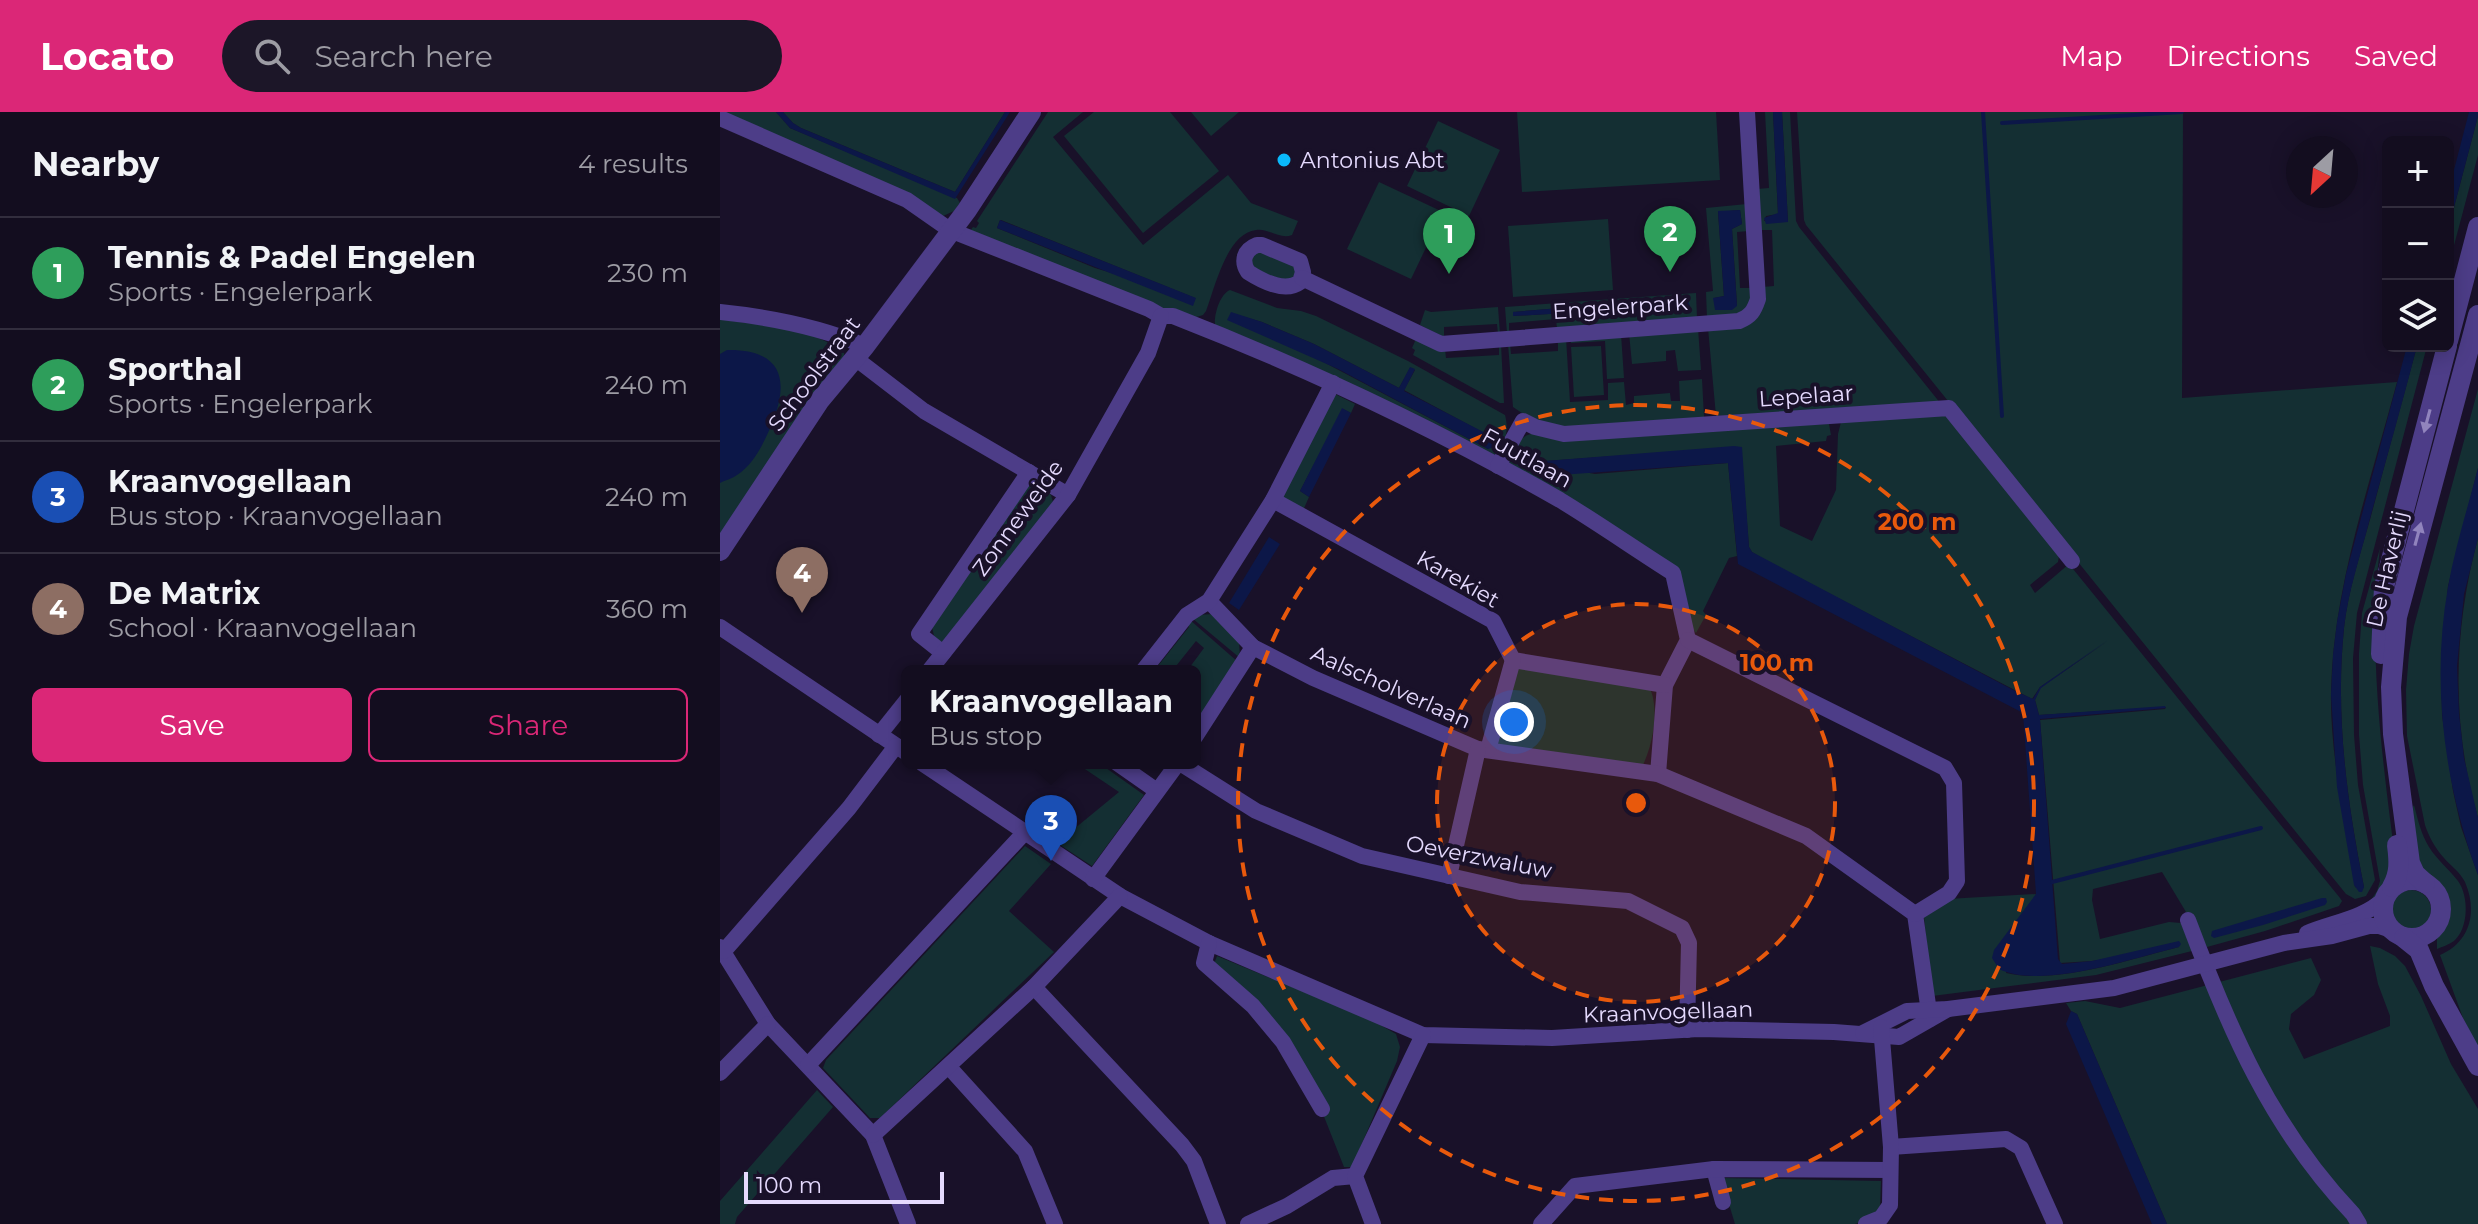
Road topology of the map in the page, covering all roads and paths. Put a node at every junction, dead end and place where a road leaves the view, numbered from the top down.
1 (1031, 112) edge
2 (1747, 112) edge
3 (720, 118) edge
4 (2478, 227) edge
5 (950, 230) junction
6 (1302, 278) dead end
7 (720, 312) edge
8 (2478, 315) edge
9 (1161, 316) junction
10 (2454, 318) edge
11 (860, 352) junction
12 (2445, 352) edge
13 (1333, 383) junction
14 (1498, 466) junction
15 (1029, 472) junction
16 (1068, 495) junction
17 (1273, 500) junction
18 (720, 551) edge
19 (2072, 561) dead end
20 (1209, 601) junction
21 (720, 627) edge
22 (1688, 640) junction
23 (1253, 647) junction
24 (943, 653) junction
25 (1513, 660) junction
26 (934, 665) edge
27 (1148, 665) edge
28 (1665, 685) junction
29 (901, 708) edge
30 (1201, 728) edge
31 (879, 735) junction
32 (1483, 749) junction
33 (901, 750) edge
34 (931, 769) edge
35 (1126, 769) edge
36 (1174, 769) edge
37 (1189, 769) edge
38 (1658, 774) junction
39 (1157, 791) junction
40 (1025, 832) junction
41 (1449, 876) junction
42 (1093, 879) junction
43 (2425, 883) junction
44 (2388, 893) junction
45 (1120, 896) junction
46 (1915, 914) junction
47 (2188, 920) dead end
48 (2434, 928) junction
49 (2397, 934) junction
50 (1209, 943) junction
51 (2284, 943) junction
52 (722, 949) edge
53 (2205, 964) junction
54 (1034, 987) junction
55 (1930, 1014) junction
56 (768, 1024) junction
57 (1687, 1030) junction
58 (1881, 1030) junction
59 (1423, 1035) junction
60 (2478, 1056) edge
61 (808, 1065) junction
62 (2478, 1066) edge
63 (949, 1067) junction
64 (720, 1073) edge
65 (1322, 1109) dead end
66 (873, 1135) junction
67 (1891, 1147) junction
68 (1714, 1169) junction
69 (1890, 1170) junction
70 (1355, 1176) junction
71 (1723, 1202) dead end
72 (908, 1224) edge
73 (1055, 1224) edge
74 (1218, 1224) edge
75 (1248, 1224) edge
76 (1373, 1224) edge
77 (1541, 1224) edge
78 (1866, 1224) edge
79 (2055, 1224) edge
80 (2359, 1224) edge

1 - 5 street, Schoolstraat
2 - 6 street, Engelerpark
3 - 5 street, Fuutlaan
4 - 10 street, De Haverlij
5 - 9 street, Fuutlaan
5 - 11 street, Schoolstraat
7 - 11 street
43 -> 8 street, De Haverlij
9 - 13 street, Fuutlaan
9 - 16 street, Zonneweide
11 - 15 street
11 - 18 street, Schoolstraat
12 -> 44 street, De Haverlij
13 - 14 street, Fuutlaan
13 - 17 street
14 - 19 street, Lepelaar
14 - 22 street, Fuutlaan
15 - 16 street
15 - 24 street, Zonneweide
16 - 24 street, Zonneweide
17 - 20 street
17 - 25 street, Karekiet
20 - 23 street, Aalscholverlaan
20 - 27 street
21 - 31 street
22 - 28 street
22 - 46 street
23 - 30 street
23 - 32 street, Aalscholverlaan
24 - 26 street, Zonneweide
25 - 28 street
25 - 32 street
28 - 38 street
29 - 31 street
31 - 33 street
32 - 38 street, Aalscholverlaan
32 - 41 street
33 - 52 street
34 - 40 street, Kraanvogellaan
35 - 39 street
36 - 39 street
37 - 41 street, Oeverzwaluw
38 - 46 street, Aalscholverlaan
39 - 42 street
40 - 42 street, Kraanvogellaan
40 - 61 street
41 - 57 street, Oeverzwaluw
42 - 45 street, Kraanvogellaan
43 - 44 street
43 - 48 street
44 - 49 street
44 - 51 street, Kraanvogellaan
45 - 50 street, Kraanvogellaan
45 - 54 street
46 - 55 street
47 - 53 street
48 - 49 street
48 - 60 street
49 - 51 street, Kraanvogellaan
49 - 62 street
50 - 59 street, Kraanvogellaan
50 - 65 street
51 - 53 street, Kraanvogellaan
52 - 56 street
53 - 55 street, Kraanvogellaan
53 - 80 street
54 - 63 street
54 - 74 street
55 - 58 street, Kraanvogellaan
56 - 61 street
56 - 64 street
57 - 58 street, Kraanvogellaan
57 - 59 street, Kraanvogellaan
58 - 67 street
59 - 70 street
61 - 66 street
63 - 66 street
63 - 73 street
66 - 72 street
67 - 69 street
67 - 79 street
68 - 69 street
68 - 71 street
68 - 77 street
69 - 78 street
70 - 75 street
70 - 76 street

